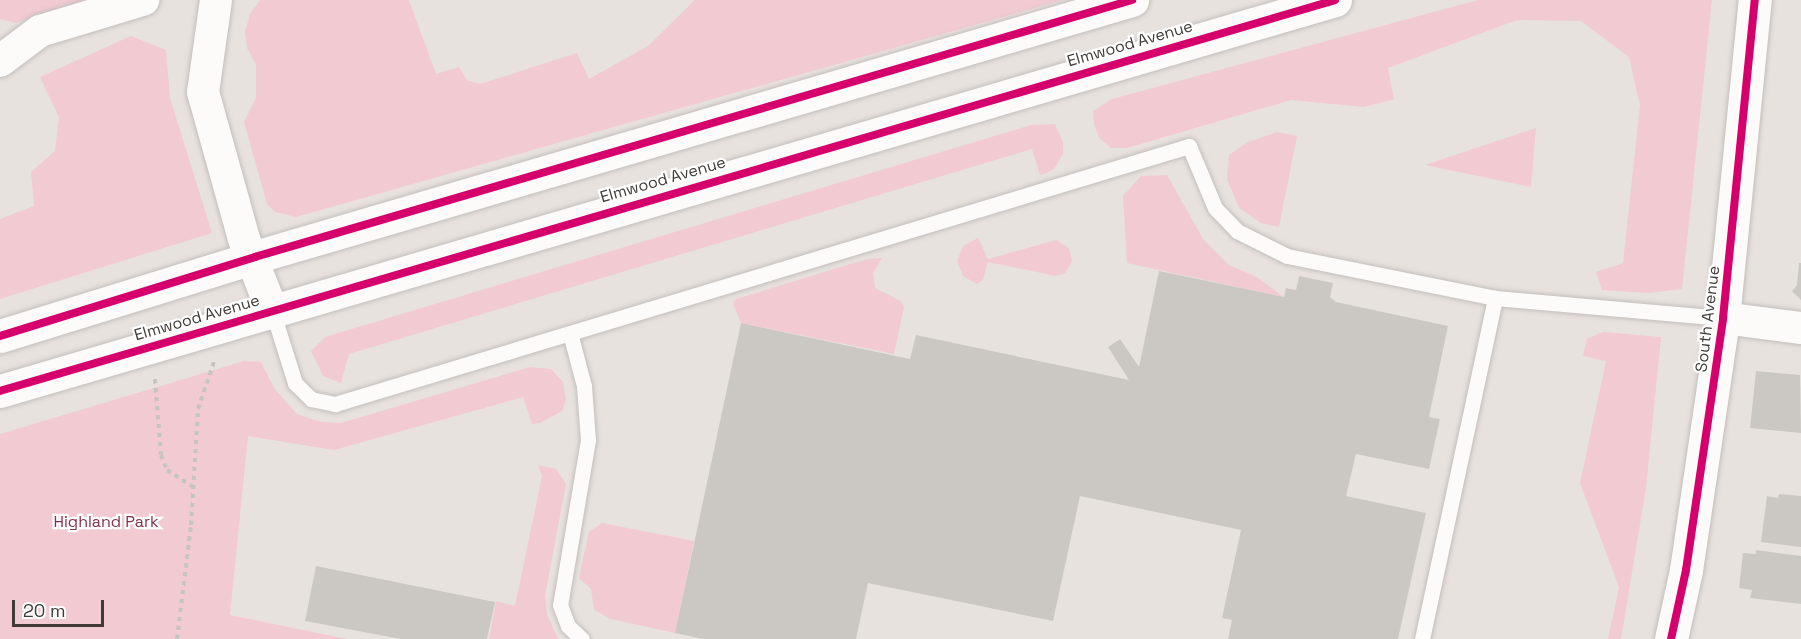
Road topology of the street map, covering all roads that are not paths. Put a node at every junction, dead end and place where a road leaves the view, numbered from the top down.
1 (143, 0) edge
2 (216, 0) edge
3 (1132, 0) edge
4 (1335, 0) edge
5 (1755, 0) edge
6 (0, 61) edge
7 (255, 257) junction
8 (1495, 298) junction
9 (272, 310) junction
10 (1723, 318) junction
11 (1801, 328) edge
12 (570, 333) junction
13 (0, 336) edge
14 (0, 391) edge
15 (582, 639) edge
16 (1422, 639) edge
17 (1671, 639) edge

1 - 6 street
2 - 7 street
3 - 7 main road
4 - 9 main road, Elmwood Avenue
5 - 10 main road, South Avenue
7 - 9 street
7 - 13 main road
8 - 10 lane
8 - 12 lane
8 - 16 lane
9 - 12 lane
9 - 14 main road, Elmwood Avenue
10 - 11 street
10 - 17 main road, South Avenue
12 - 15 lane

